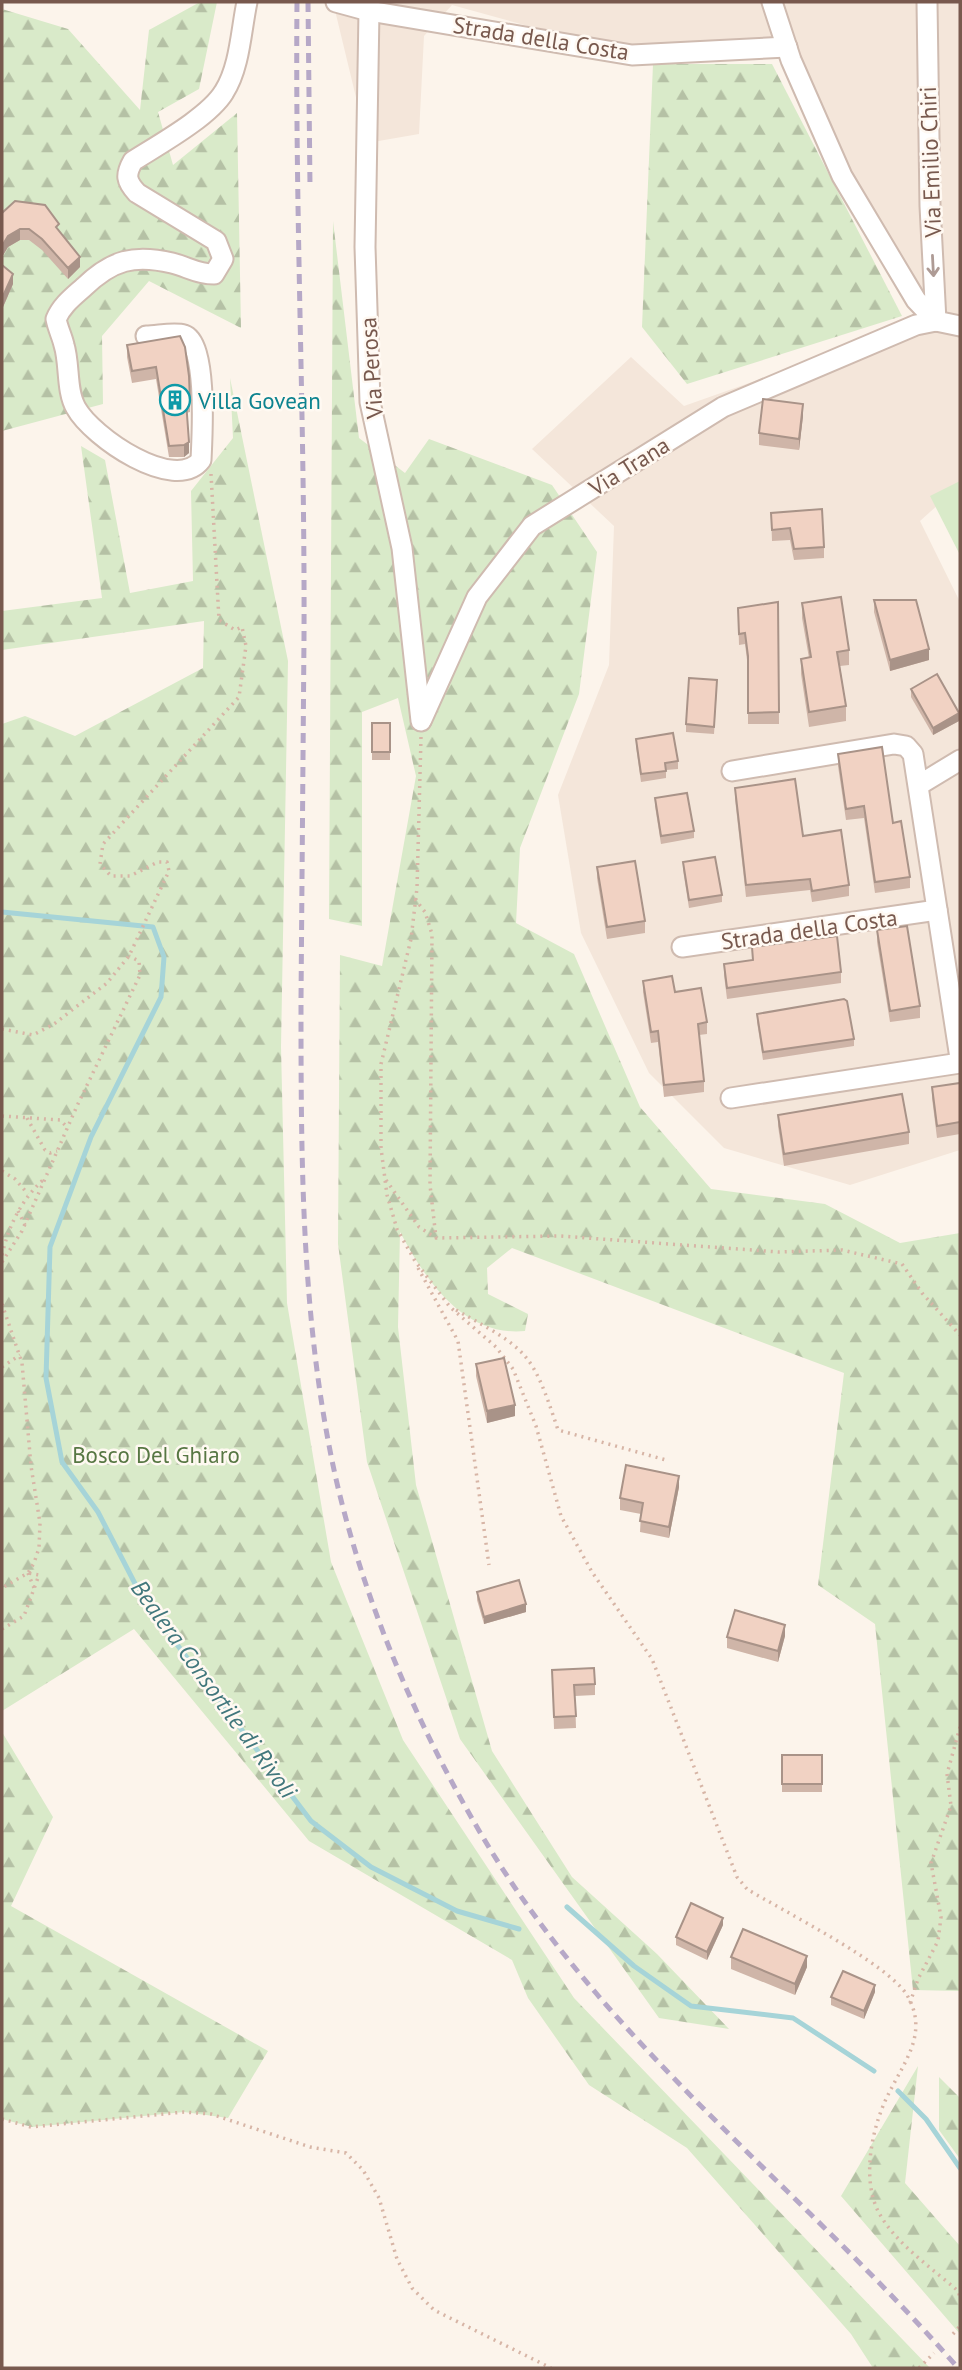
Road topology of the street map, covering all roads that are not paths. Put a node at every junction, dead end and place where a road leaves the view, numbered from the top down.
1 (247, 2) edge
2 (335, 2) edge
3 (772, 2) edge
4 (927, 2) edge
5 (369, 11) junction
6 (787, 47) junction
7 (936, 321) junction
8 (960, 326) edge
9 (146, 337) dead end
10 (421, 721) joint
11 (960, 760) edge
12 (732, 771) dead end
13 (919, 785) junction
14 (937, 910) junction
15 (682, 947) dead end
16 (960, 1060) edge
17 (731, 1098) dead end

1 - 9 street
2 - 5 street, Strada della Costa
3 - 6 street
4 -> 7 street, Via Emilio Chiri
5 - 6 street, Strada della Costa
5 - 10 street, Via Perosa
6 - 7 street
7 - 8 street
7 - 10 street, Via Trana
11 - 13 street
12 - 13 street
13 - 14 street
14 - 15 street, Strada della Costa
14 - 16 street
16 - 17 street

